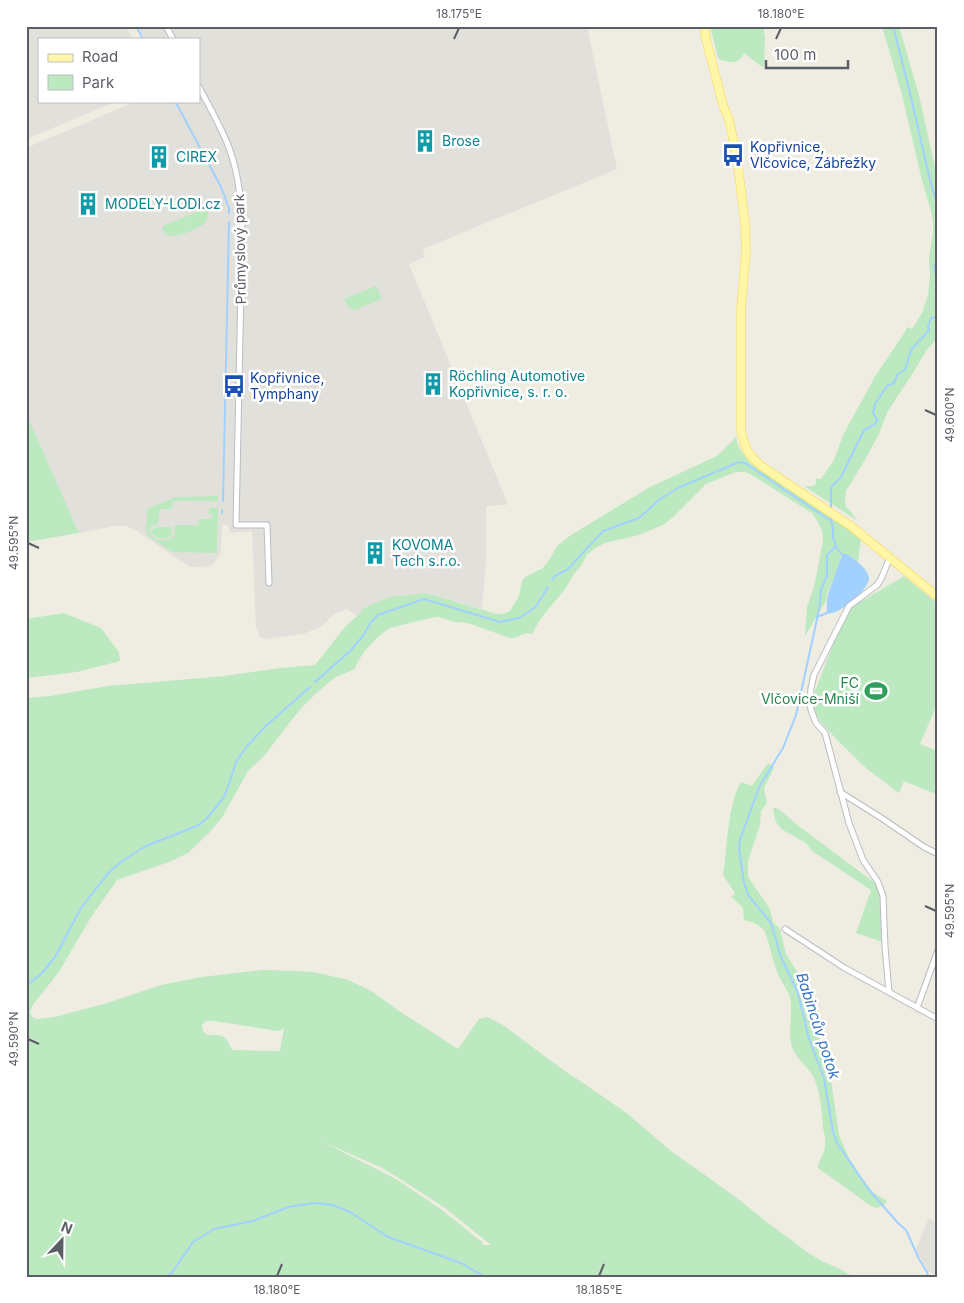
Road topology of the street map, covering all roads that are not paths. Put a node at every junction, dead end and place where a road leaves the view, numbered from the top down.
1 (166, 26) edge
2 (704, 26) edge
3 (172, 38) edge
4 (200, 89) edge
5 (238, 420) junction
6 (243, 426) dead end
7 (890, 557) junction
8 (269, 583) dead end
9 (938, 597) edge
10 (840, 792) junction
11 (938, 854) edge
12 (785, 929) dead end
13 (938, 950) edge
14 (889, 992) junction
15 (917, 1008) junction
16 (938, 1019) edge

1 - 3 street
2 - 7 main road
4 - 5 street, Průmyslový park
5 - 6 street
5 - 8 street, Průmyslový park
7 - 9 main road
7 - 10 street
10 - 11 street
10 - 14 street
12 - 14 street
13 - 15 street
14 - 15 street
15 - 16 street

